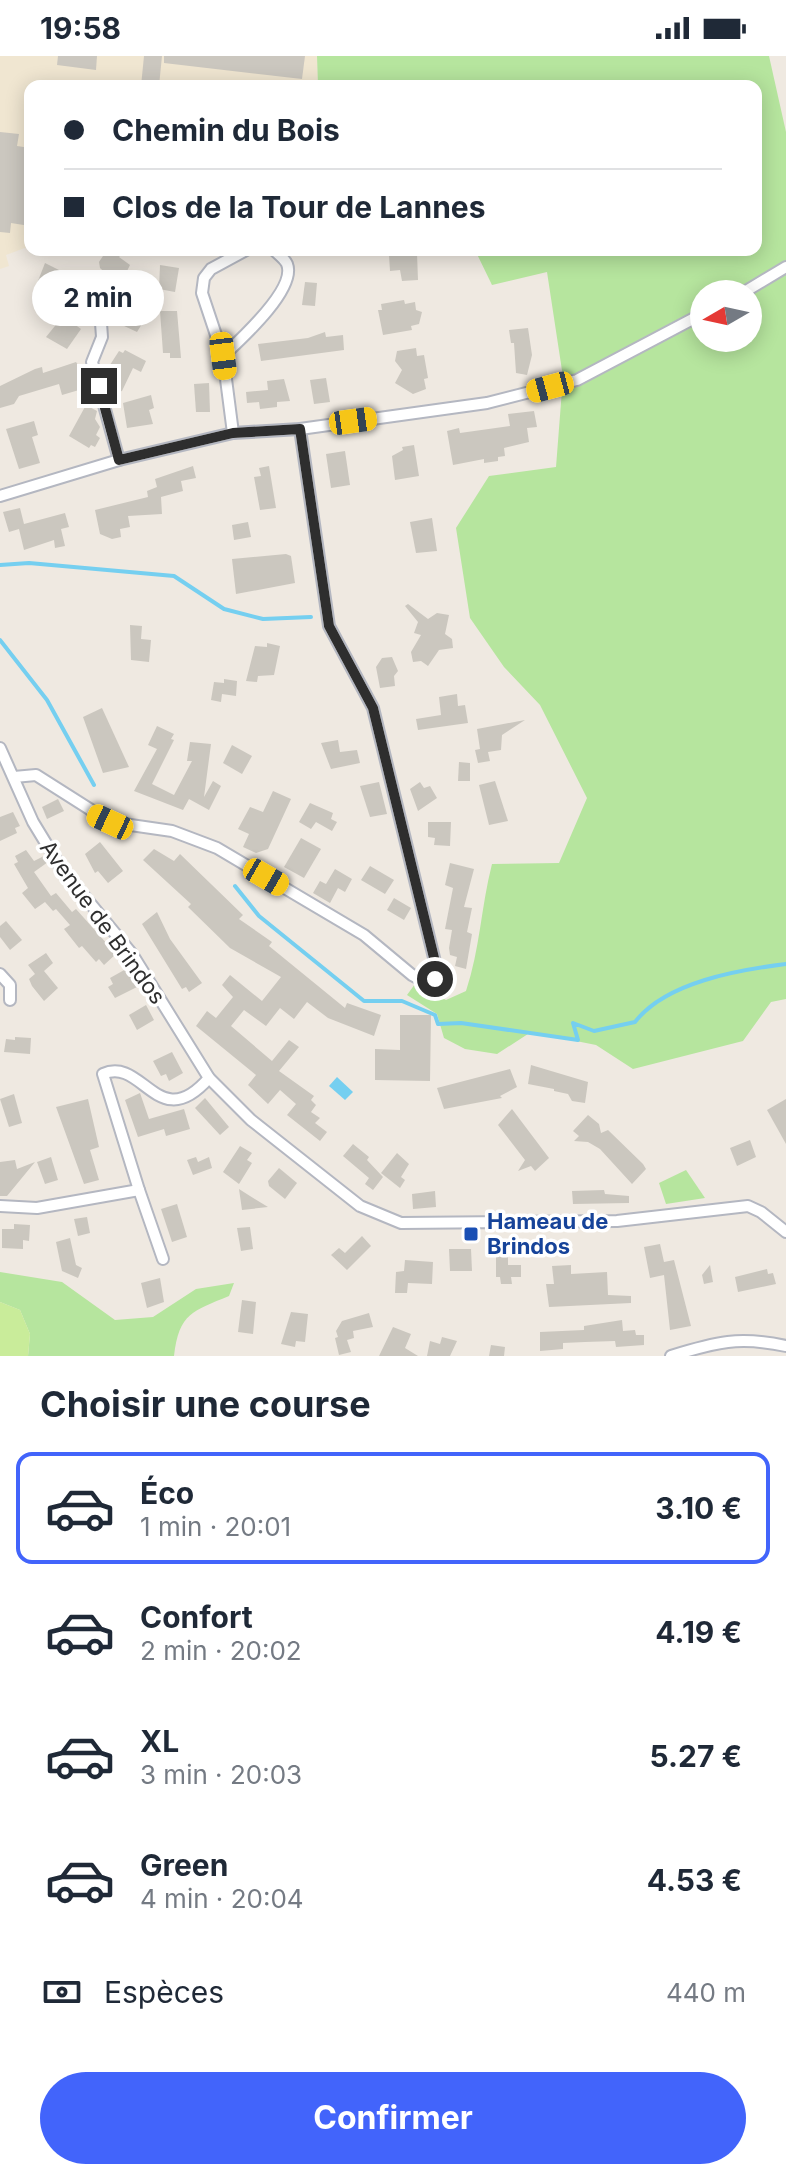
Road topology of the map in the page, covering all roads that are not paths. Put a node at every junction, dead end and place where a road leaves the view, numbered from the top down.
1 (235, 256) edge
2 (280, 256) edge
3 (786, 267) edge
4 (762, 281) edge
5 (80, 297) dead end
6 (690, 320) edge
7 (223, 356) junction
8 (300, 429) junction
9 (233, 433) junction
10 (119, 460) junction
11 (0, 496) edge
12 (0, 748) edge
13 (14, 777) junction
14 (0, 974) edge
15 (10, 1000) dead end
16 (209, 1078) junction
17 (139, 1190) junction
18 (0, 1206) edge
19 (786, 1232) edge
20 (163, 1259) dead end
21 (786, 1346) edge
22 (671, 1356) edge

1 - 7 street
2 - 7 street
3 - 4 street
5 - 10 street
6 - 8 street
7 - 9 street
8 - 9 street
8 - 13 street
9 - 10 street
10 - 11 street
12 - 13 street, Avenue de Brindos
13 - 16 street, Avenue de Brindos
14 - 15 street
16 - 17 street
16 - 19 street, Avenue de Brindos
17 - 18 street
17 - 20 street
21 - 22 street

